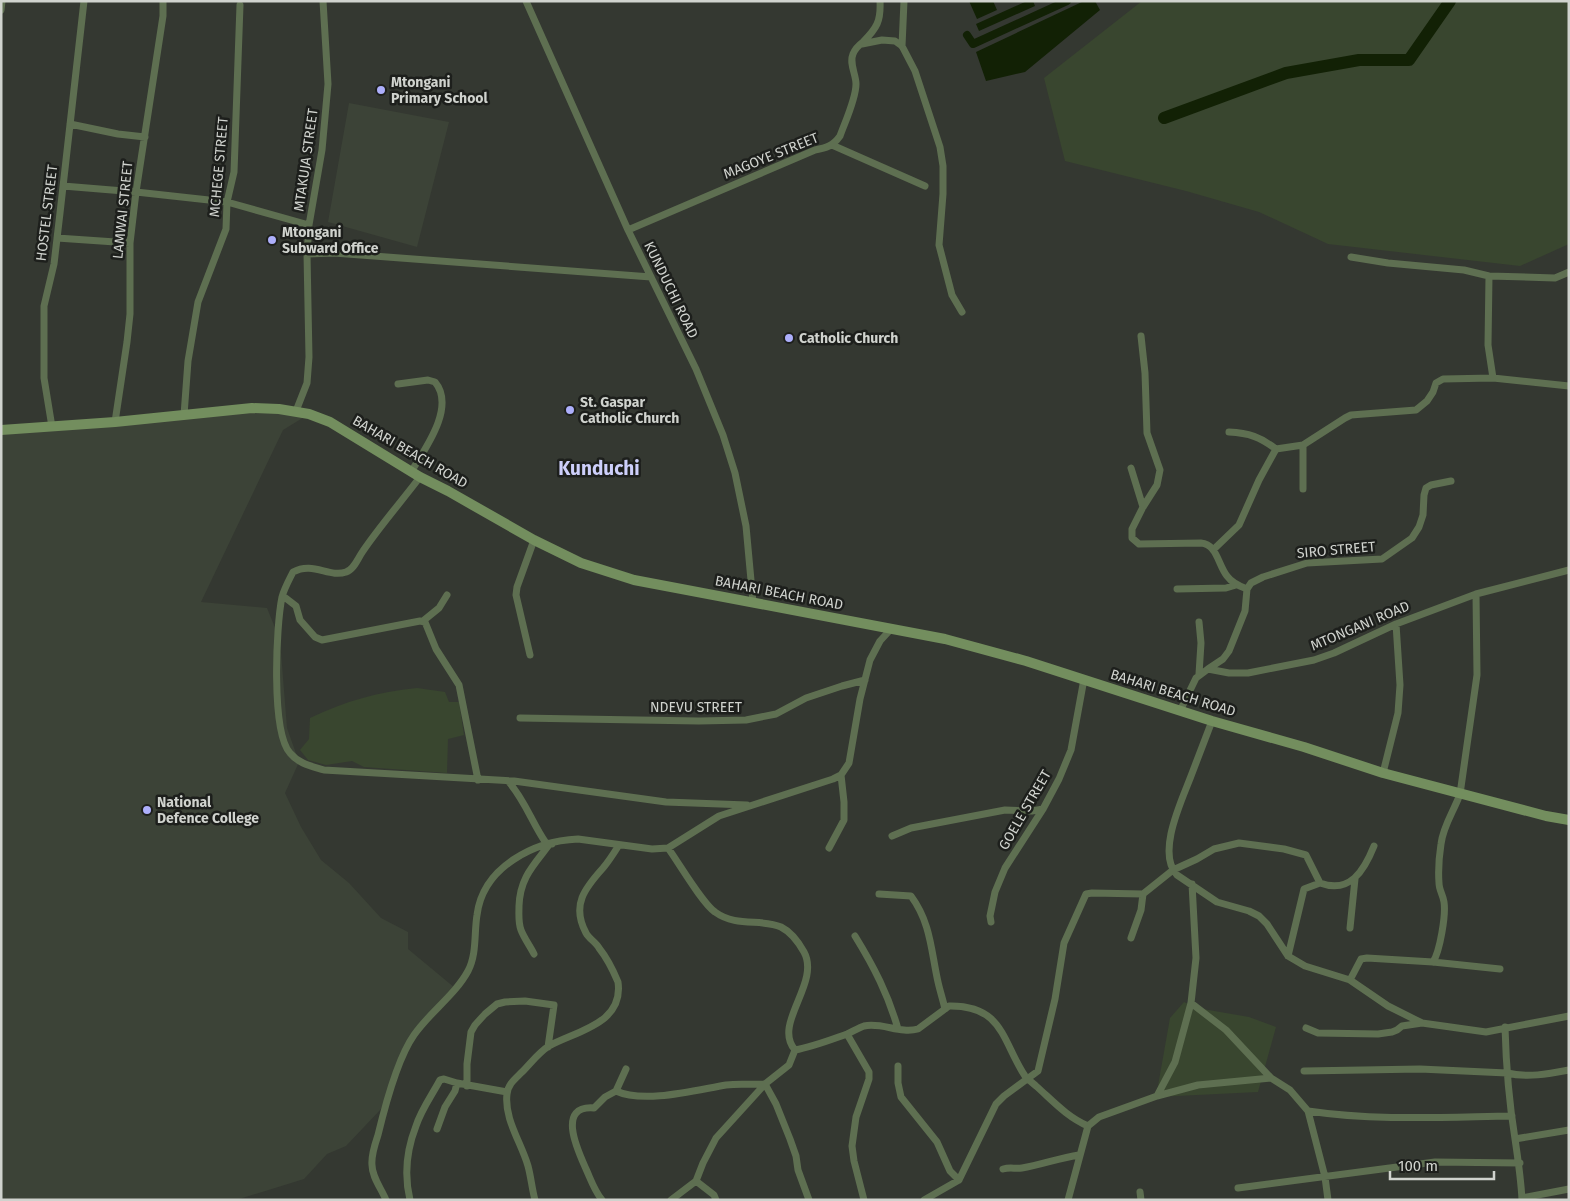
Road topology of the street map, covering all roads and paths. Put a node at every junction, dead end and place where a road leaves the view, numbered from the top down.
1 (2, 1) edge
2 (84, 1) edge
3 (163, 1) edge
4 (323, 1) edge
5 (526, 1) edge
6 (880, 1) edge
7 (904, 1) edge
8 (240, 5) dead end
9 (1, 10) edge
10 (859, 45) junction
11 (902, 46) junction
12 (70, 124) junction
13 (144, 137) junction
14 (832, 145) junction
15 (63, 186) junction
16 (925, 186) dead end
17 (136, 192) junction
18 (227, 202) junction
19 (309, 225) junction
20 (628, 230) junction
21 (57, 238) junction
22 (130, 243) junction
23 (307, 254) junction
24 (1352, 257) dead end
25 (1569, 272) edge
26 (1490, 276) junction
27 (651, 277) junction
28 (962, 312) dead end
29 (1141, 336) dead end
30 (1493, 378) junction
31 (398, 384) dead end
32 (1569, 386) edge
33 (296, 411) junction
34 (184, 415) junction
35 (115, 422) junction
36 (52, 427) junction
37 (1, 430) edge
38 (1229, 432) dead end
39 (1303, 445) junction
40 (1276, 450) junction
41 (1131, 468) dead end
42 (415, 474) junction
43 (1451, 481) dead end
44 (1303, 489) dead end
45 (1143, 507) junction
46 (534, 540) junction
47 (1213, 550) junction
48 (1569, 570) edge
49 (1236, 585) junction
50 (1177, 589) dead end
51 (1247, 589) junction
52 (1476, 594) junction
53 (447, 595) dead end
54 (283, 596) junction
55 (753, 602) junction
56 (423, 621) junction
57 (1198, 622) dead end
58 (1396, 624) junction
59 (891, 629) junction
60 (530, 655) dead end
61 (1208, 669) junction
62 (1199, 674) junction
63 (865, 680) junction
64 (1084, 680) junction
65 (1180, 711) junction
66 (520, 718) dead end
67 (1212, 721) junction
68 (1383, 773) junction
69 (841, 775) junction
70 (478, 780) junction
71 (508, 781) junction
72 (1460, 794) junction
73 (754, 806) junction
74 (1043, 809) junction
75 (1569, 820) edge
76 (892, 836) dead end
77 (551, 844) junction
78 (619, 845) junction
79 (1374, 846) dead end
80 (668, 848) junction
81 (829, 848) dead end
82 (1173, 870) junction
83 (1355, 879) junction
84 (1320, 883) junction
85 (1192, 884) junction
86 (879, 894) dead end
87 (1143, 894) junction
88 (991, 922) dead end
89 (1350, 928) dead end
90 (854, 936) dead end
91 (1131, 938) dead end
92 (534, 954) dead end
93 (1288, 956) junction
94 (1433, 962) junction
95 (1500, 969) dead end
96 (1350, 980) junction
97 (1191, 1003) junction
98 (945, 1009) junction
99 (1569, 1016) edge
100 (1422, 1023) junction
101 (1505, 1027) junction
102 (1306, 1028) dead end
103 (898, 1030) junction
104 (848, 1034) junction
105 (548, 1047) junction
106 (795, 1050) junction
107 (898, 1066) dead end
108 (626, 1069) dead end
109 (1569, 1070) edge
110 (1304, 1071) dead end
111 (1507, 1073) junction
112 (1026, 1078) junction
113 (1271, 1078) junction
114 (457, 1084) junction
115 (765, 1084) junction
116 (467, 1086) junction
117 (616, 1091) junction
118 (507, 1092) junction
119 (1157, 1096) junction
120 (1308, 1111) junction
121 (1512, 1116) junction
122 (1088, 1126) junction
123 (437, 1129) dead end
124 (1569, 1130) edge
125 (1515, 1139) junction
126 (1079, 1155) junction
127 (1520, 1163) junction
128 (1003, 1169) dead end
129 (1325, 1177) junction
130 (696, 1180) junction
131 (959, 1180) junction
132 (1238, 1188) dead end
133 (1569, 1189) edge
134 (1522, 1199) edge
135 (386, 1200) edge
136 (410, 1200) edge
137 (535, 1200) edge
138 (602, 1200) edge
139 (671, 1200) edge
140 (716, 1200) edge
141 (809, 1200) edge
142 (864, 1200) edge
143 (924, 1200) edge
144 (1068, 1200) edge
145 (1328, 1200) edge

1 - 9 street
2 - 12 street, HOSTEL STREET
3 - 13 street, LAMWAI STREET
4 - 19 street, MTAKUJA STREET
5 - 20 street, KUNDUCHI ROAD
6 - 10 street
7 - 11 street
8 - 18 street, MCHEGE STREET
10 - 11 street
10 - 14 street, MAGOYE STREET
11 - 28 street
12 - 13 street
12 - 15 street, HOSTEL STREET
13 - 17 street, LAMWAI STREET
14 - 16 street
14 - 20 street, MAGOYE STREET
15 - 17 street
15 - 21 street, HOSTEL STREET
17 - 18 street
17 - 22 street, LAMWAI STREET
18 - 19 street
18 - 34 street, MCHEGE STREET
19 - 23 street, MTAKUJA STREET
20 - 27 street, KUNDUCHI ROAD
21 - 22 street
21 - 36 street, HOSTEL STREET
22 - 35 street, LAMWAI STREET
23 - 27 street
23 - 33 street, MTAKUJA STREET
24 - 26 street
25 - 26 street
26 - 30 street
27 - 55 street, KUNDUCHI ROAD
29 - 45 street
30 - 32 street
30 - 39 street
31 - 42 street
33 - 34 street, BAHARI BEACH ROAD
33 - 42 street, BAHARI BEACH ROAD
34 - 35 street, BAHARI BEACH ROAD
35 - 36 street, BAHARI BEACH ROAD
36 - 37 street, BAHARI BEACH ROAD
38 - 40 street
39 - 40 street
39 - 44 street
40 - 47 street
41 - 45 street
42 - 46 street, BAHARI BEACH ROAD
42 - 54 street
43 - 51 street, SIRO STREET
45 - 47 street
46 - 55 street, BAHARI BEACH ROAD
46 - 60 street
47 - 49 street
48 - 52 street, MTONGANI ROAD
49 - 50 street
49 - 51 street
51 - 61 street
52 - 58 street, MTONGANI ROAD
52 - 72 street
53 - 56 street
54 - 56 street
54 - 70 street
55 - 59 street, BAHARI BEACH ROAD
56 - 70 street
57 - 62 street
58 - 61 street, MTONGANI ROAD
58 - 68 street
59 - 63 street
59 - 64 street, BAHARI BEACH ROAD
61 - 62 street
62 - 65 street
63 - 66 street, NDEVU STREET
63 - 69 street
64 - 65 street, BAHARI BEACH ROAD
64 - 74 street, GOELE STREET
65 - 67 street, BAHARI BEACH ROAD
67 - 68 street, BAHARI BEACH ROAD
67 - 82 street
68 - 72 street, BAHARI BEACH ROAD
69 - 73 street
69 - 81 street
70 - 71 street
71 - 73 street
71 - 77 street
72 - 75 street, BAHARI BEACH ROAD
72 - 94 street
73 - 80 street
74 - 76 street
74 - 88 street, GOELE STREET
77 - 78 street
77 - 92 street
77 - 135 street
78 - 80 street
78 - 105 street
79 - 83 street
80 - 106 street
82 - 84 street
82 - 85 street
82 - 87 street
83 - 84 street
83 - 89 street
84 - 93 street
85 - 93 street
85 - 97 street
86 - 98 street
87 - 91 street
87 - 112 street
90 - 103 street
93 - 96 street
94 - 95 street
94 - 96 street
96 - 100 street
97 - 113 street
97 - 119 street
98 - 103 street
98 - 112 street
99 - 101 street
100 - 101 street
100 - 102 street
101 - 111 street
103 - 104 street
104 - 106 street
104 - 142 street
105 - 116 street
105 - 118 street
106 - 115 street
107 - 131 street
108 - 117 street
109 - 111 street
110 - 111 street
111 - 121 street
112 - 122 street
112 - 131 street
113 - 119 street
113 - 120 street
114 - 116 street
114 - 123 street
114 - 136 street
115 - 117 street
115 - 130 street
115 - 141 street
116 - 118 street
117 - 138 street
118 - 137 street
119 - 122 street
120 - 121 street
120 - 129 street
121 - 125 street
122 - 126 street
124 - 125 street
125 - 127 street
126 - 128 street
126 - 144 street
127 - 129 street
127 - 134 street
129 - 132 street
129 - 145 street
130 - 139 street
130 - 140 street
131 - 143 street
133 - 134 street

